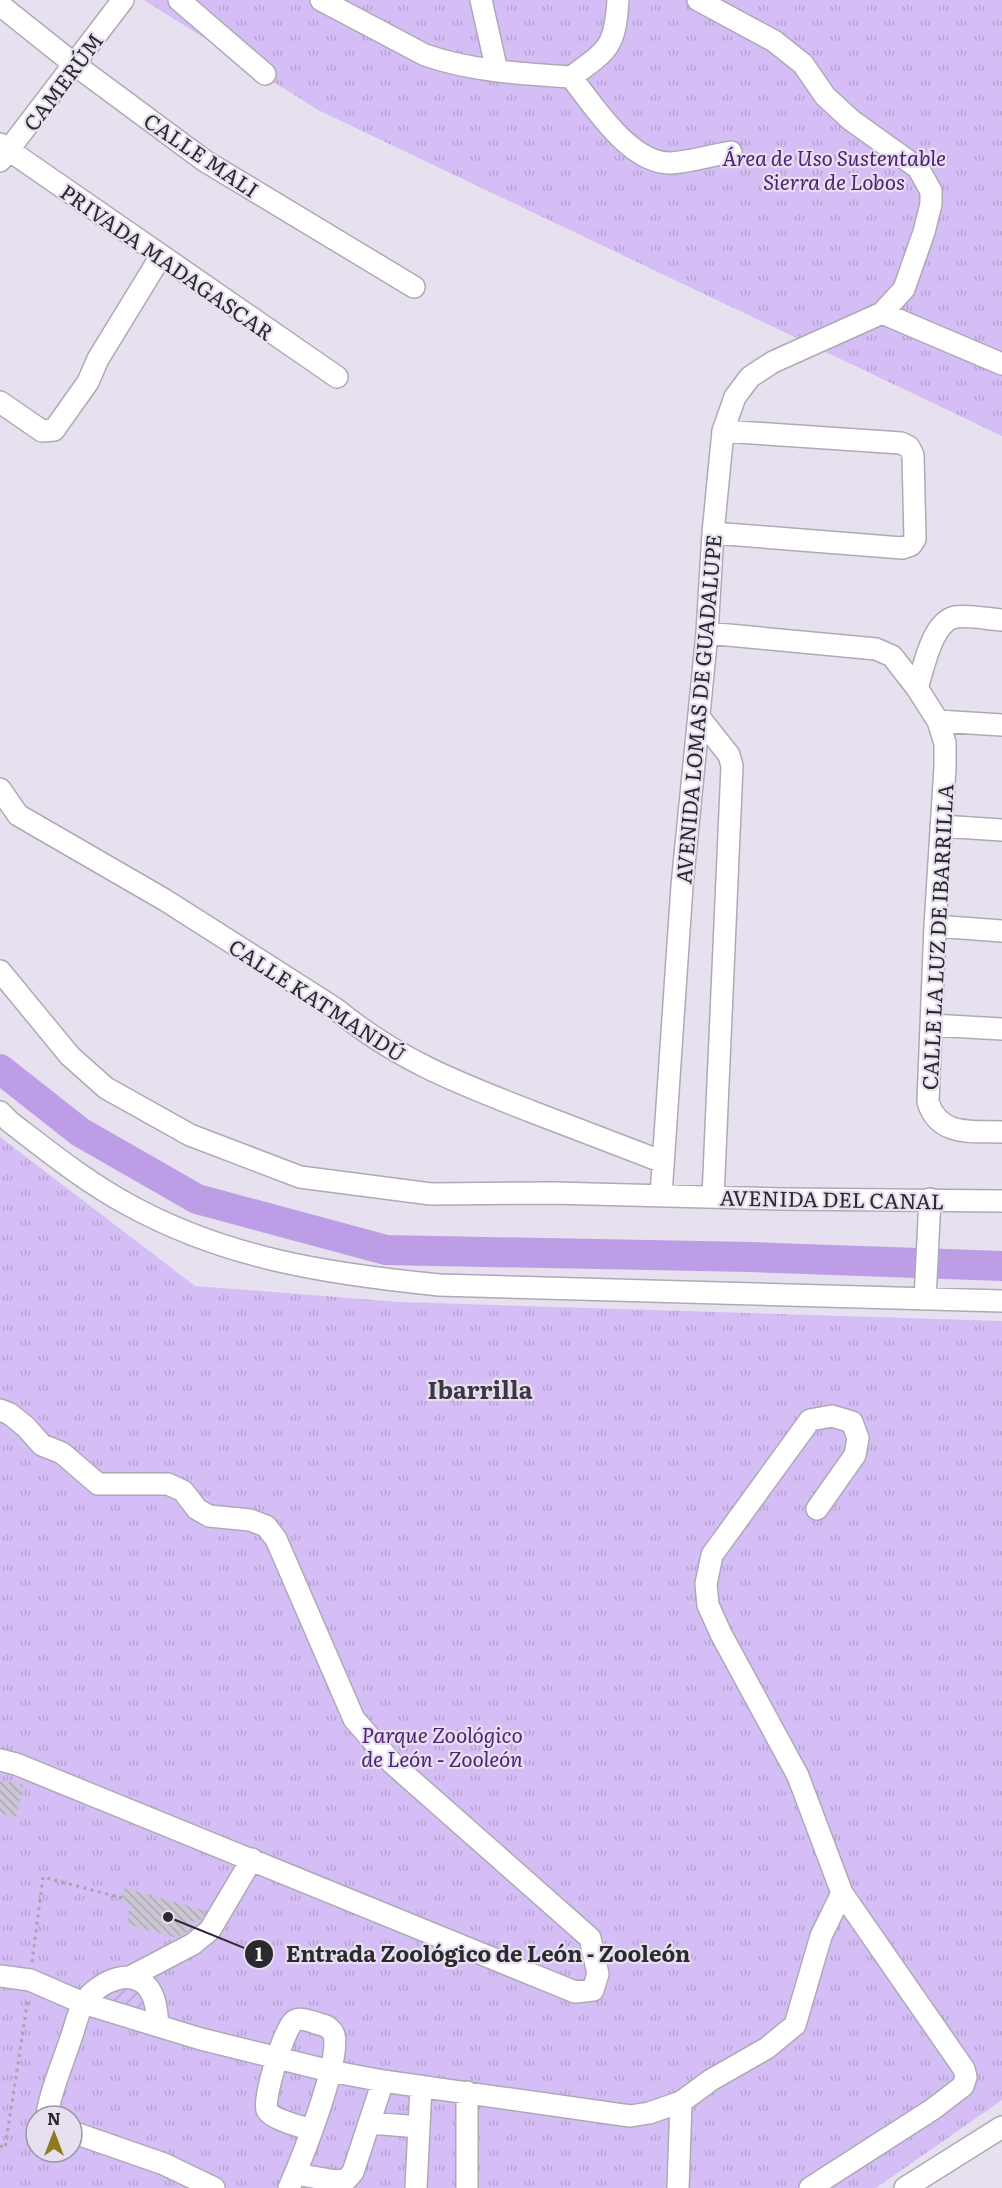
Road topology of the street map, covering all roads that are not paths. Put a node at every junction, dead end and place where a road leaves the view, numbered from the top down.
1 (123, 0) edge
2 (179, 0) edge
3 (482, 0) edge
4 (618, 0) edge
5 (698, 0) edge
6 (330, 2) edge
7 (0, 5) edge
8 (74, 64) junction
9 (497, 71) junction
10 (265, 74) dead end
11 (571, 77) junction
12 (3, 152) edge
13 (731, 152) dead end
14 (161, 256) junction
15 (414, 287) dead end
16 (882, 314) junction
17 (1002, 364) edge
18 (337, 377) dead end
19 (0, 402) edge
20 (723, 431) junction
21 (712, 532) junction
22 (1002, 620) edge
23 (707, 633) junction
24 (917, 688) junction
25 (699, 717) junction
26 (938, 721) junction
27 (1002, 725) edge
28 (0, 789) edge
29 (941, 826) junction
30 (1002, 830) edge
31 (935, 926) junction
32 (1002, 930) edge
33 (0, 970) edge
34 (931, 1025) junction
35 (1002, 1029) edge
36 (0, 1112) edge
37 (1002, 1132) edge
38 (663, 1162) junction
39 (661, 1195) junction
40 (713, 1197) junction
41 (930, 1199) junction
42 (1002, 1202) edge
43 (925, 1292) junction
44 (1002, 1301) edge
45 (0, 1410) edge
46 (817, 1509) dead end
47 (0, 1761) edge
48 (252, 1859) junction
49 (842, 1893) junction
50 (0, 1976) edge
51 (130, 1977) junction
52 (83, 2004) junction
53 (158, 2025) junction
54 (277, 2058) junction
55 (330, 2072) junction
56 (383, 2081) junction
57 (421, 2086) junction
58 (467, 2092) junction
59 (681, 2102) junction
60 (51, 2104) edge
61 (370, 2123) junction
62 (418, 2127) junction
63 (1002, 2127) edge
64 (312, 2130) junction
65 (84, 2136) edge
66 (292, 2181) edge
67 (214, 2188) edge
68 (416, 2188) edge
69 (467, 2188) edge
70 (678, 2188) edge
71 (810, 2188) edge
72 (905, 2188) edge

1 - 8 street, CAMERÚM
2 - 10 street
3 - 9 street
4 - 11 street
5 - 16 street
6 - 9 street
7 - 8 street, CALLE MALI
8 - 12 street, CAMERÚM
8 - 15 street, CALLE MALI
9 - 11 street
11 - 13 street
12 - 14 street, PRIVADA MADAGASCAR
14 - 18 street, PRIVADA MADAGASCAR
14 - 19 street
16 - 17 street
16 - 20 street, AVENIDA LOMAS DE GUADALUPE
20 - 21 street, AVENIDA LOMAS DE GUADALUPE
20 - 21 street
21 - 23 street, AVENIDA LOMAS DE GUADALUPE
22 - 24 street
23 - 24 street, CALLE LA LUZ DE IBARRILLA
23 - 25 street, AVENIDA LOMAS DE GUADALUPE
24 - 26 street, CALLE LA LUZ DE IBARRILLA
25 - 38 street, AVENIDA LOMAS DE GUADALUPE
25 - 40 street
26 - 27 street
26 - 29 street, CALLE LA LUZ DE IBARRILLA
28 - 38 street, CALLE KATMANDÚ
29 - 30 street
29 - 31 street, CALLE LA LUZ DE IBARRILLA
31 - 32 street
31 - 34 street, CALLE LA LUZ DE IBARRILLA
33 - 39 street, AVENIDA DEL CANAL
34 - 35 street
34 - 37 street, CALLE LA LUZ DE IBARRILLA
36 - 43 street
38 - 39 street, AVENIDA LOMAS DE GUADALUPE
39 - 40 street, AVENIDA DEL CANAL
40 - 41 street, AVENIDA DEL CANAL
41 - 42 street, AVENIDA DEL CANAL
41 - 43 street
43 - 44 street
45 - 48 street
46 - 49 street
47 - 48 street
48 - 51 street
49 - 59 street
49 - 71 street
50 - 52 street
51 - 52 street
51 - 53 street
52 - 53 street
52 - 60 street
53 - 54 street
54 - 55 street
54 - 55 street
54 - 64 street
55 - 56 street
55 - 64 street
56 - 57 street
56 - 61 street
57 - 58 street
57 - 62 street
58 - 59 street
58 - 69 street
59 - 70 street
61 - 62 street
61 - 66 street
62 - 68 street
63 - 72 street
64 - 66 street
65 - 67 street

